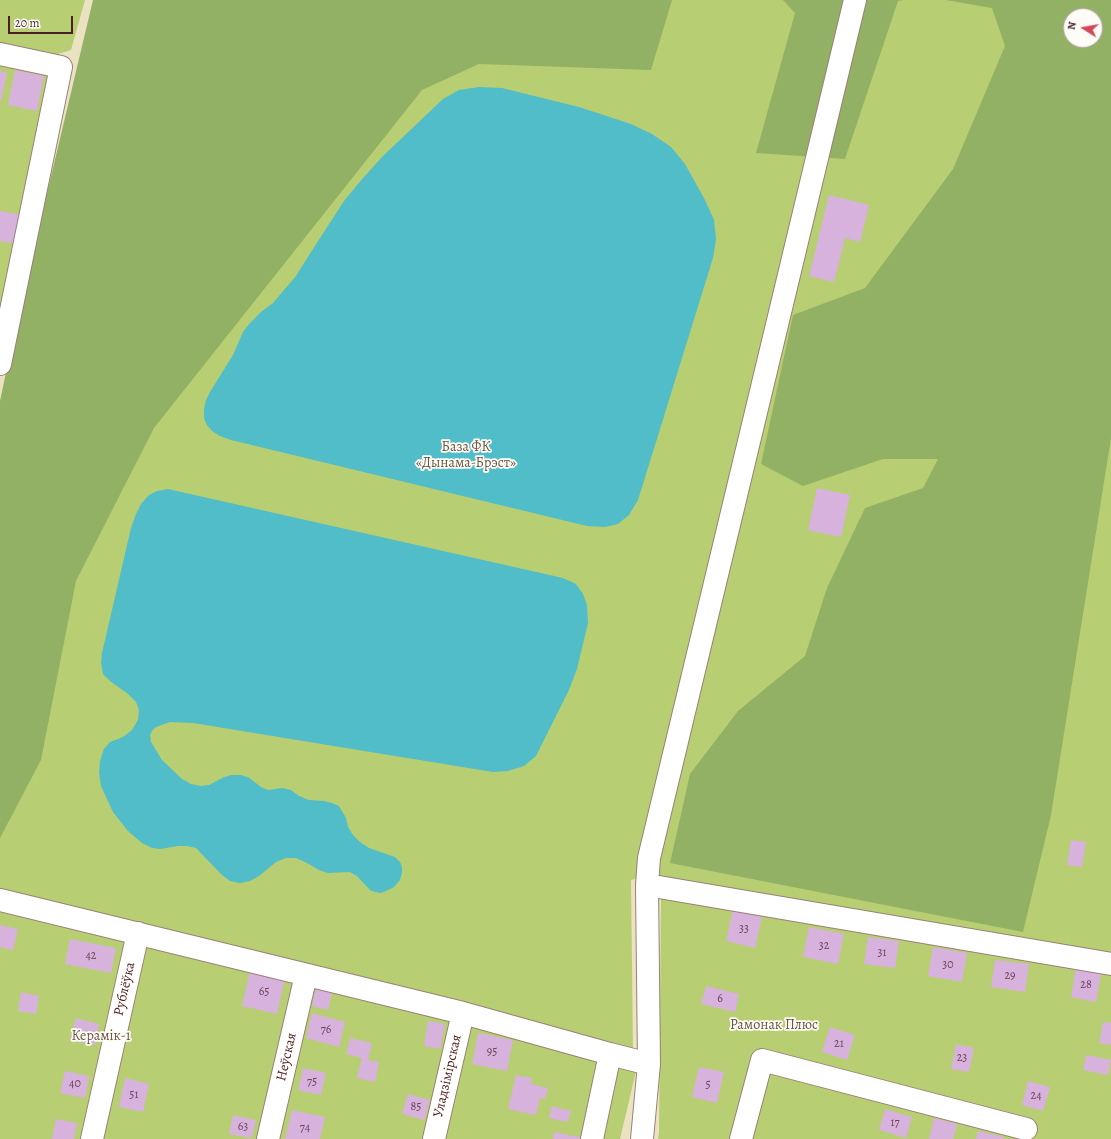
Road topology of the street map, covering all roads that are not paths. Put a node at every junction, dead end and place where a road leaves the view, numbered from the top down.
1 (855, 0) edge
2 (0, 54) edge
3 (0, 364) edge
4 (647, 885) junction
5 (0, 900) edge
6 (138, 933) junction
7 (1111, 964) edge
8 (306, 975) junction
9 (463, 1013) junction
10 (610, 1054) junction
11 (649, 1064) junction
12 (1026, 1129) dead end
13 (92, 1139) edge
14 (268, 1139) edge
15 (434, 1139) edge
16 (592, 1139) edge
17 (642, 1139) edge
18 (741, 1139) edge

1 - 4 street
2 - 3 street
4 - 7 street
4 - 11 street
5 - 6 street
6 - 8 street
6 - 13 street, Рублёўка
8 - 9 street
8 - 14 street, Неўская
9 - 10 street
9 - 15 street, Уладзімірская
10 - 11 street
10 - 16 street
11 - 17 street
12 - 18 street

